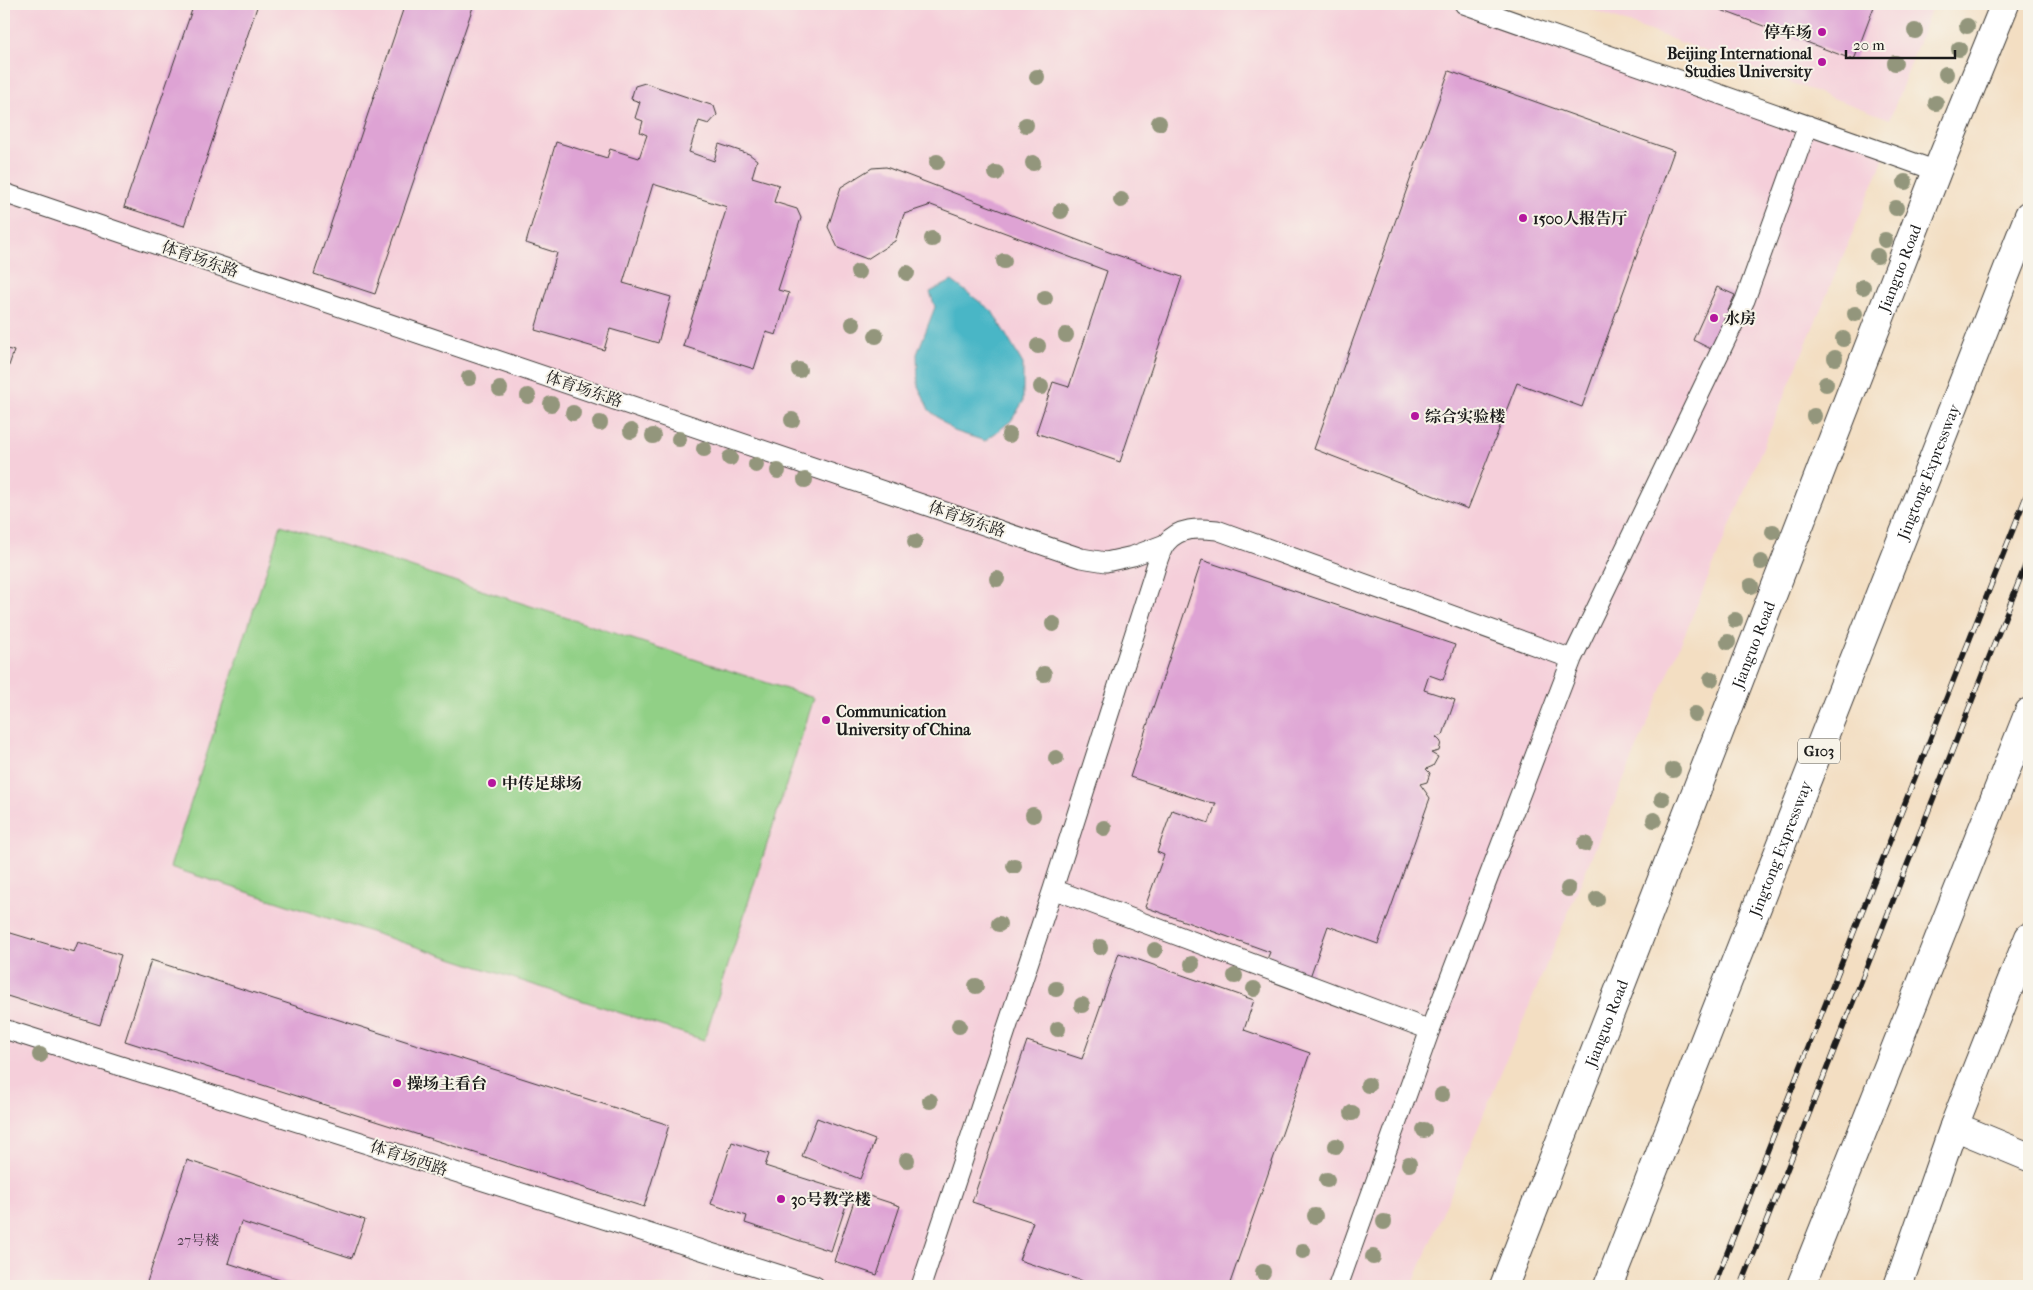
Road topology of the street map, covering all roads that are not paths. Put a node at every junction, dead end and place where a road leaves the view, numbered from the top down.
1 (1464, 4) edge
2 (2005, 4) edge
3 (1808, 125) junction
4 (1938, 171) junction
5 (4, 193) edge
6 (2029, 215) edge
7 (1165, 544) junction
8 (1572, 659) junction
9 (2029, 712) edge
10 (1053, 889) junction
11 (2029, 937) edge
12 (2023, 970) edge
13 (4, 1029) edge
14 (1430, 1030) junction
15 (1954, 1126) junction
16 (2029, 1157) edge
17 (815, 1286) edge
18 (921, 1286) edge
19 (1338, 1286) edge
20 (1504, 1286) edge
21 (1608, 1286) edge
22 (1801, 1286) edge
23 (1898, 1286) edge

1 - 3 lane
2 - 4 main road, Jianguo Road
3 - 4 lane
3 - 8 lane
4 - 20 main road, Jianguo Road
5 - 7 lane, 体育场东路
6 - 21 main road, Jingtong Expressway / G103
7 - 8 lane, 体育场东路
7 - 10 lane
8 - 14 lane
9 - 22 main road
10 - 14 lane
10 - 18 lane
11 - 12 main road
12 - 15 main road
13 - 17 lane, 体育场西路
14 - 19 lane
15 - 16 main road
15 - 23 main road

